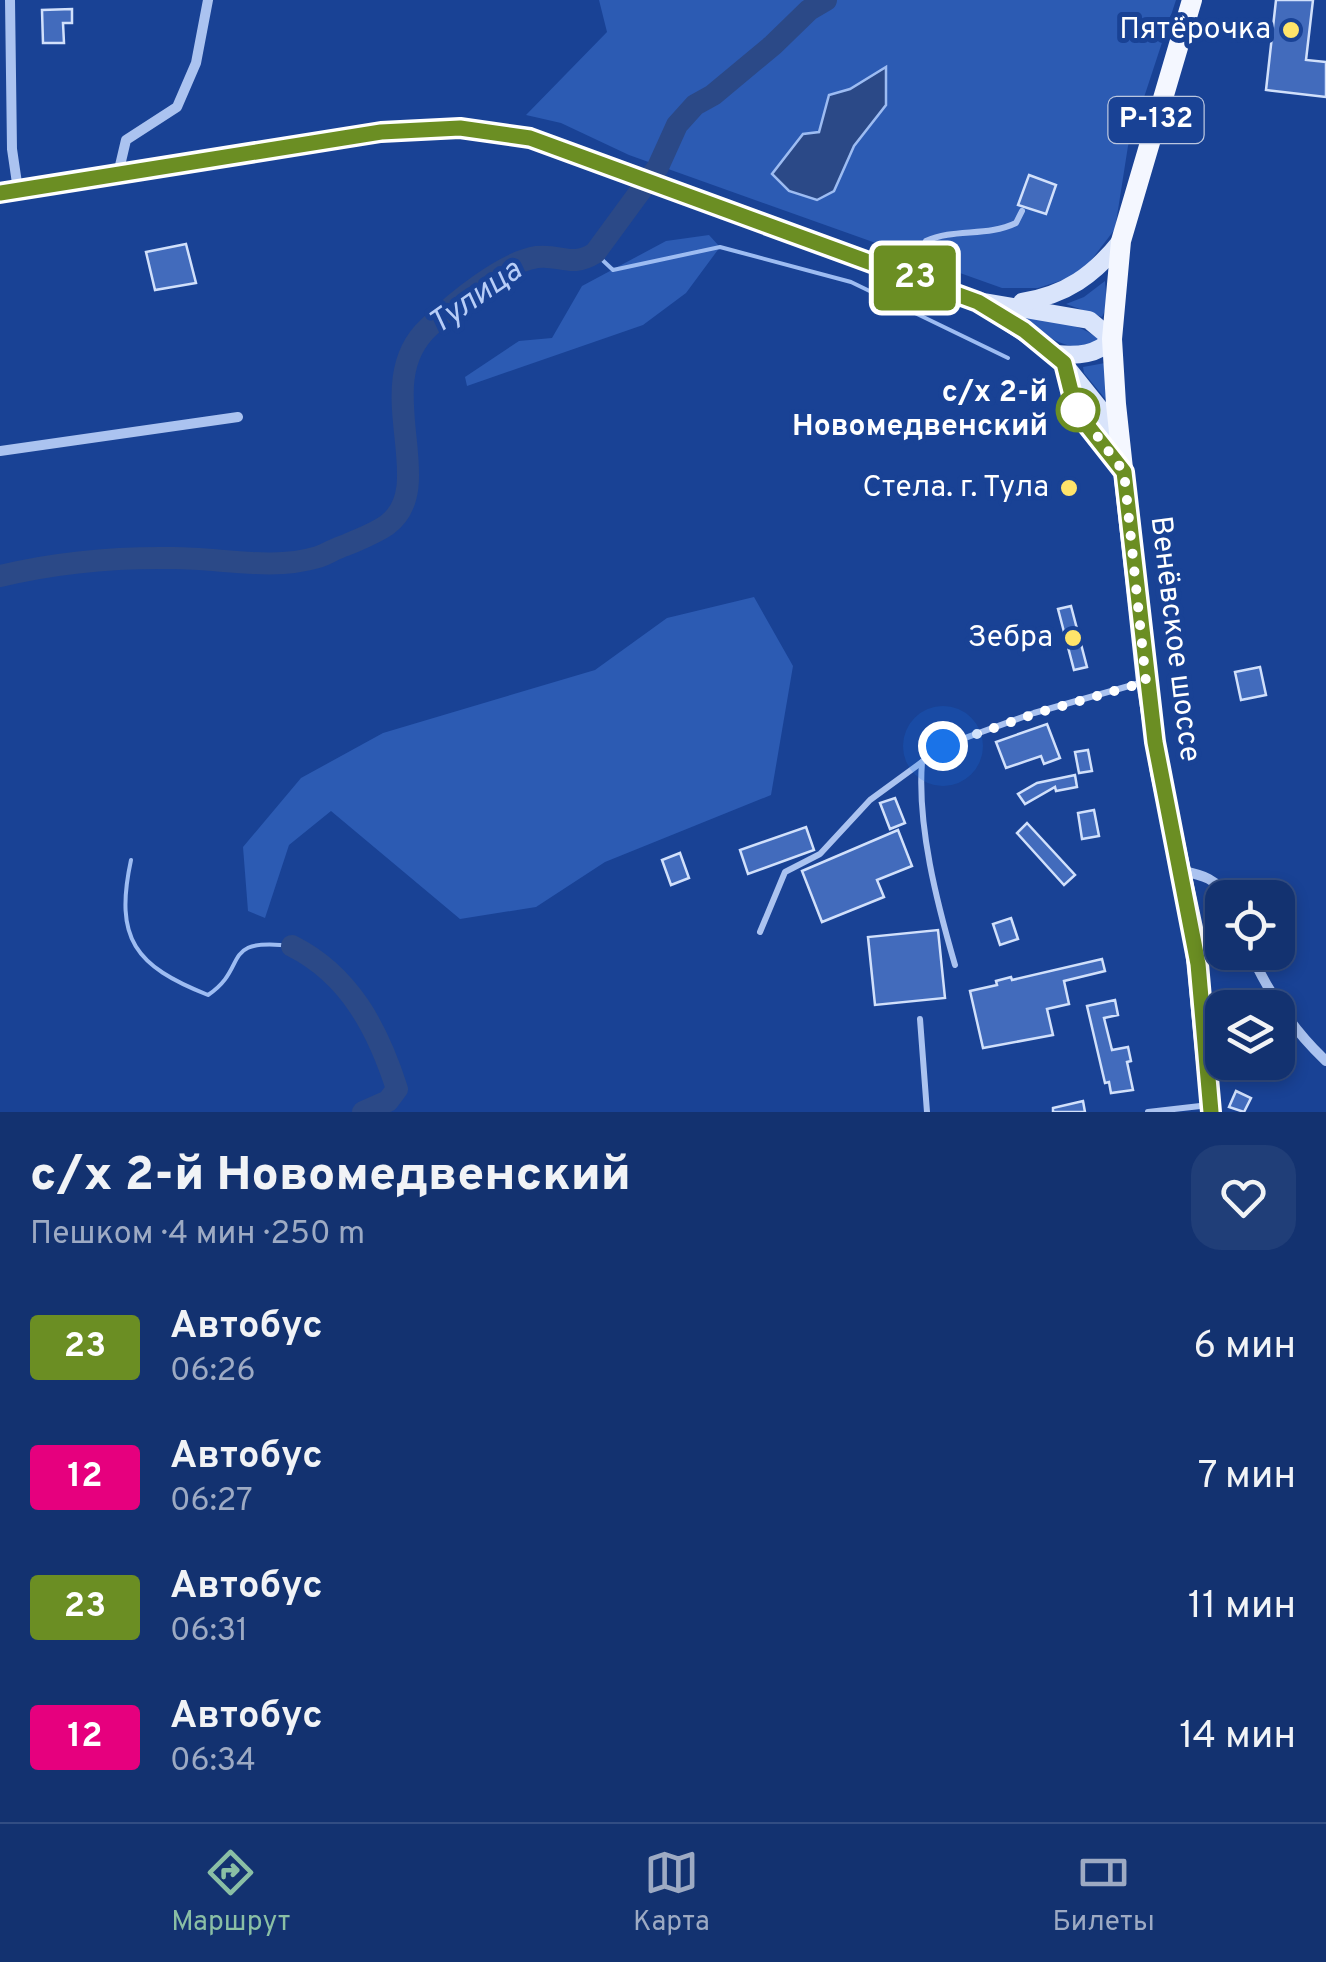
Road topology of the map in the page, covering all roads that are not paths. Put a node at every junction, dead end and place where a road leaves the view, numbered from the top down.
1 (10, 0) edge
2 (208, 0) edge
3 (1192, 0) edge
4 (118, 174) junction
5 (9, 192) edge
6 (1022, 211) dead end
7 (1121, 241) junction
8 (910, 276) junction
9 (978, 302) junction
10 (1009, 304) junction
11 (1112, 339) junction
12 (1060, 358) junction
13 (238, 417) dead end
14 (0, 451) edge
15 (1124, 472) junction
16 (1146, 682) junction
17 (922, 762) junction
18 (1182, 870) junction
19 (1210, 880) edge
20 (760, 932) dead end
21 (955, 965) dead end
22 (1258, 970) edge
23 (920, 1019) dead end
24 (1326, 1061) edge
25 (1210, 1108) edge
26 (927, 1112) edge
27 (1148, 1112) edge

1 - 5 street
2 - 4 street
3 - 7 main road, Венёвское шоссе / Р-132
4 - 5 main road
4 - 8 main road
6 - 8 lane
7 - 10 main road
7 - 11 main road, Венёвское шоссе / Р-132
8 - 9 main road
9 - 10 main road
9 - 12 main road
10 - 11 main road
11 - 12 main road
11 - 15 main road, Венёвское шоссе / Р-132
12 - 15 main road
13 - 14 street
15 - 16 main road, Венёвское шоссе / Р-132
16 - 17 lane
16 - 18 main road, Венёвское шоссе / Р-132
17 - 20 lane
17 - 21 lane
18 - 19 street
18 - 25 main road, Венёвское шоссе / Р-132
22 - 24 street
23 - 26 lane
25 - 27 lane

